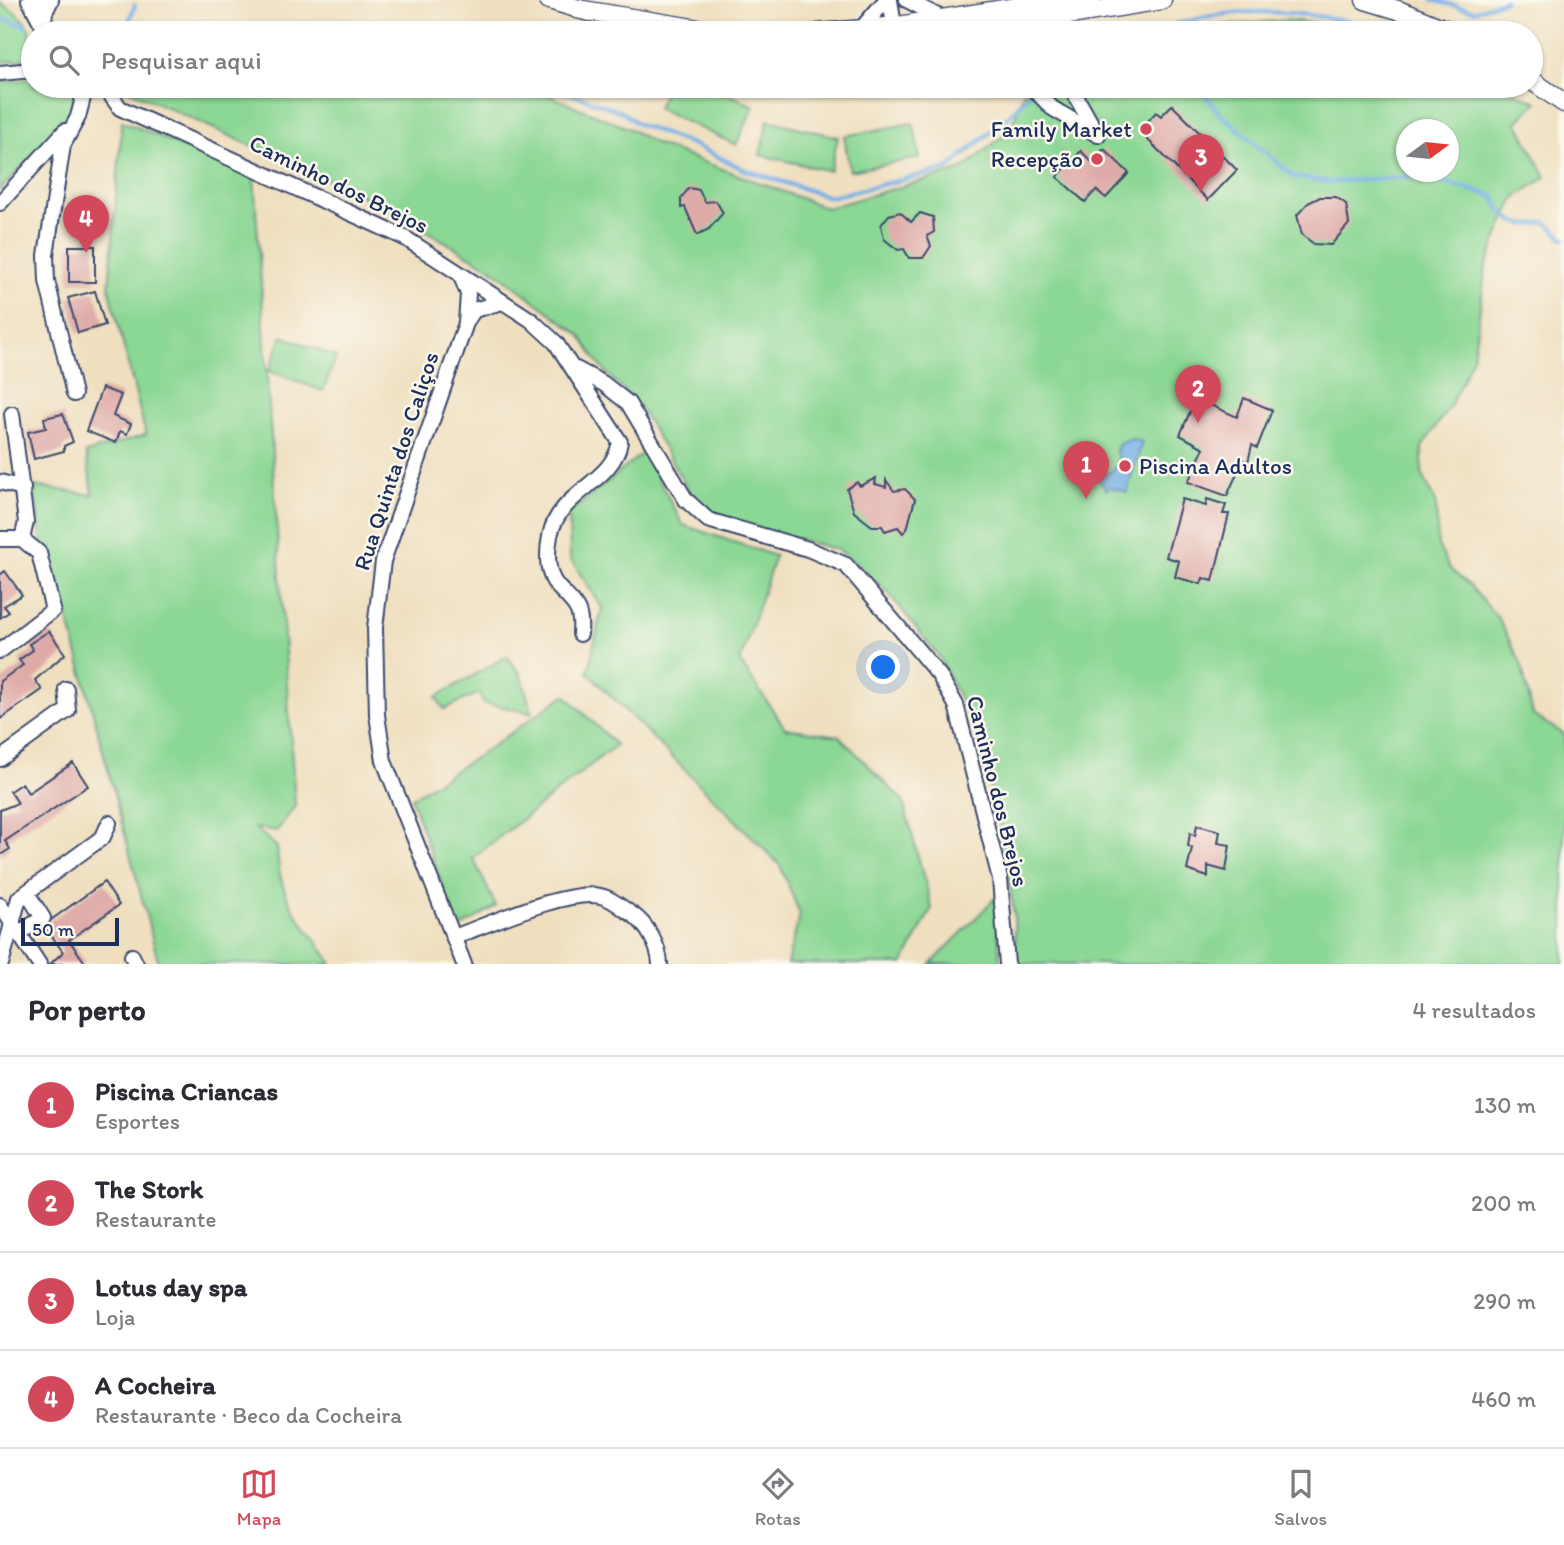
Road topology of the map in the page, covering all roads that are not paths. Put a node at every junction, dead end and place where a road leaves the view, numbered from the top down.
1 (29, 0) edge
2 (51, 0) edge
3 (549, 0) edge
4 (888, 0) edge
5 (906, 0) edge
6 (1093, 0) edge
7 (1163, 0) edge
8 (1365, 0) edge
9 (1065, 7) edge
10 (578, 9) junction
11 (940, 19) junction
12 (39, 21) edge
13 (45, 21) edge
14 (616, 21) edge
15 (650, 21) edge
16 (868, 21) edge
17 (894, 21) edge
18 (903, 21) edge
19 (933, 21) edge
20 (956, 21) edge
21 (970, 21) edge
22 (996, 21) edge
23 (1017, 21) edge
24 (1029, 21) edge
25 (1053, 21) edge
26 (1425, 21) edge
27 (21, 71) edge
28 (0, 73) edge
29 (1543, 87) edge
30 (83, 98) edge
31 (113, 98) edge
32 (1043, 98) edge
33 (1077, 98) edge
34 (1562, 99) edge
35 (78, 117) junction
36 (0, 203) edge
37 (461, 276) junction
38 (502, 302) junction
39 (466, 323) junction
40 (575, 368) junction
41 (74, 394) dead end
42 (12, 414) dead end
43 (0, 482) edge
44 (23, 488) junction
45 (22, 538) junction
46 (0, 540) edge
47 (580, 634) dead end
48 (0, 651) edge
49 (66, 689) dead end
50 (0, 760) edge
51 (109, 823) dead end
52 (27, 893) junction
53 (0, 905) edge
54 (15, 928) junction
55 (454, 937) junction
56 (1, 964) edge
57 (39, 964) edge
58 (464, 964) edge
59 (660, 964) edge
60 (1007, 964) edge

1 - 12 street
2 - 13 street
3 - 10 main road
4 - 16 street
4 - 17 street
5 - 11 street
5 - 18 street
6 - 23 street
7 - 9 main road
8 - 26 main road
9 - 11 main road
9 - 24 main road
9 - 25 street
10 - 14 main road
10 - 15 main road
11 - 19 main road
11 - 20 street
21 - 22 street
27 - 28 street
29 - 34 main road
30 - 35 street
31 - 37 street, Caminho dos Brejos
32 - 33 street
35 - 36 street
35 - 41 street
37 - 38 street, Caminho dos Brejos
37 - 39 street, Rua Quinta dos Caliços
38 - 39 street
38 - 40 street, Caminho dos Brejos
39 - 55 street, Rua Quinta dos Caliços
40 - 47 street
40 - 60 street, Caminho dos Brejos
42 - 44 street
43 - 44 street
44 - 45 street
45 - 46 street
45 - 48 street
49 - 50 street
51 - 52 street
52 - 54 street
52 - 54 street
53 - 54 street
54 - 56 street
54 - 57 street
55 - 58 street, Rua Quinta dos Caliços
55 - 59 street

